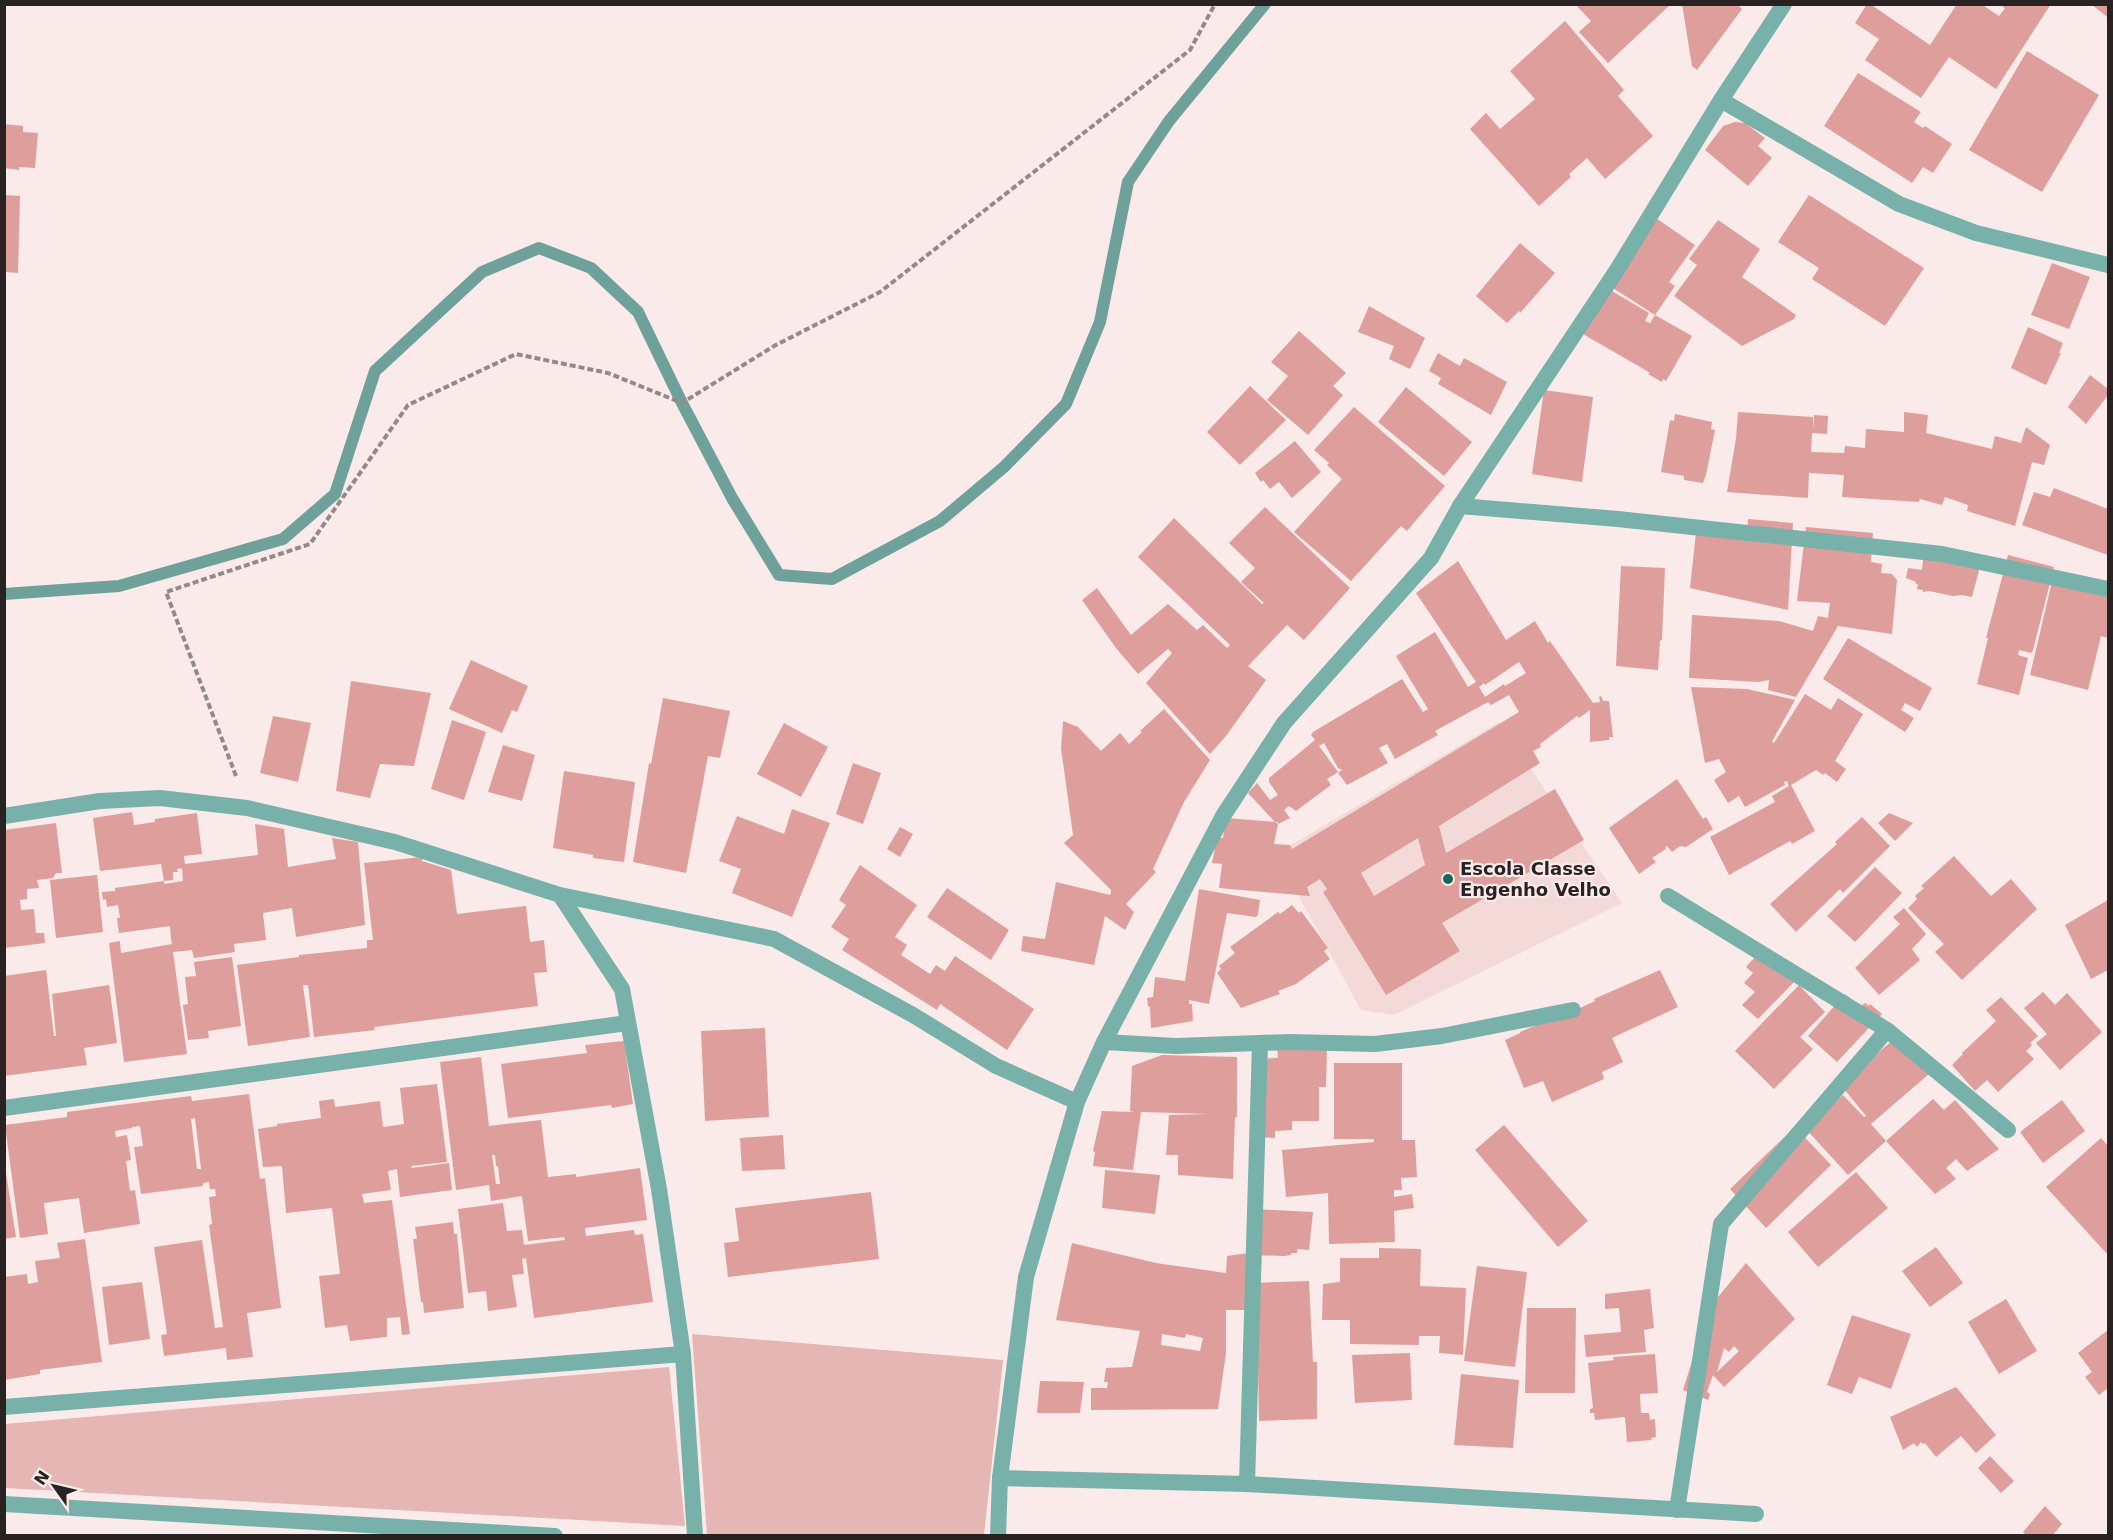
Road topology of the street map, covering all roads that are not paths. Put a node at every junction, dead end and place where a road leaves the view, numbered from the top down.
1 (1784, 4) edge
2 (1721, 100) junction
3 (2109, 265) edge
4 (1460, 506) junction
5 (2109, 589) edge
6 (4, 816) edge
7 (560, 895) junction
8 (1668, 896) dead end
9 (1573, 1010) dead end
10 (627, 1023) junction
11 (1887, 1030) junction
12 (1104, 1041) junction
13 (1260, 1042) junction
14 (1077, 1102) junction
15 (4, 1108) edge
16 (2008, 1130) dead end
17 (683, 1354) junction
18 (4, 1407) edge
19 (1000, 1478) junction
20 (1247, 1484) junction
21 (4, 1504) edge
22 (1677, 1510) junction
23 (1756, 1514) dead end
24 (555, 1536) edge
25 (695, 1536) edge
26 (998, 1536) edge

1 - 2 street
2 - 3 street
2 - 4 street
4 - 5 street
4 - 12 street
6 - 7 street
7 - 10 street
7 - 14 street
8 - 11 street
9 - 13 street
10 - 15 street
10 - 17 street
11 - 16 street
11 - 22 street
12 - 13 street
12 - 14 street
13 - 20 street
14 - 19 street
17 - 18 street
17 - 25 street
19 - 20 street
19 - 26 street
20 - 22 street
21 - 24 street
22 - 23 street

